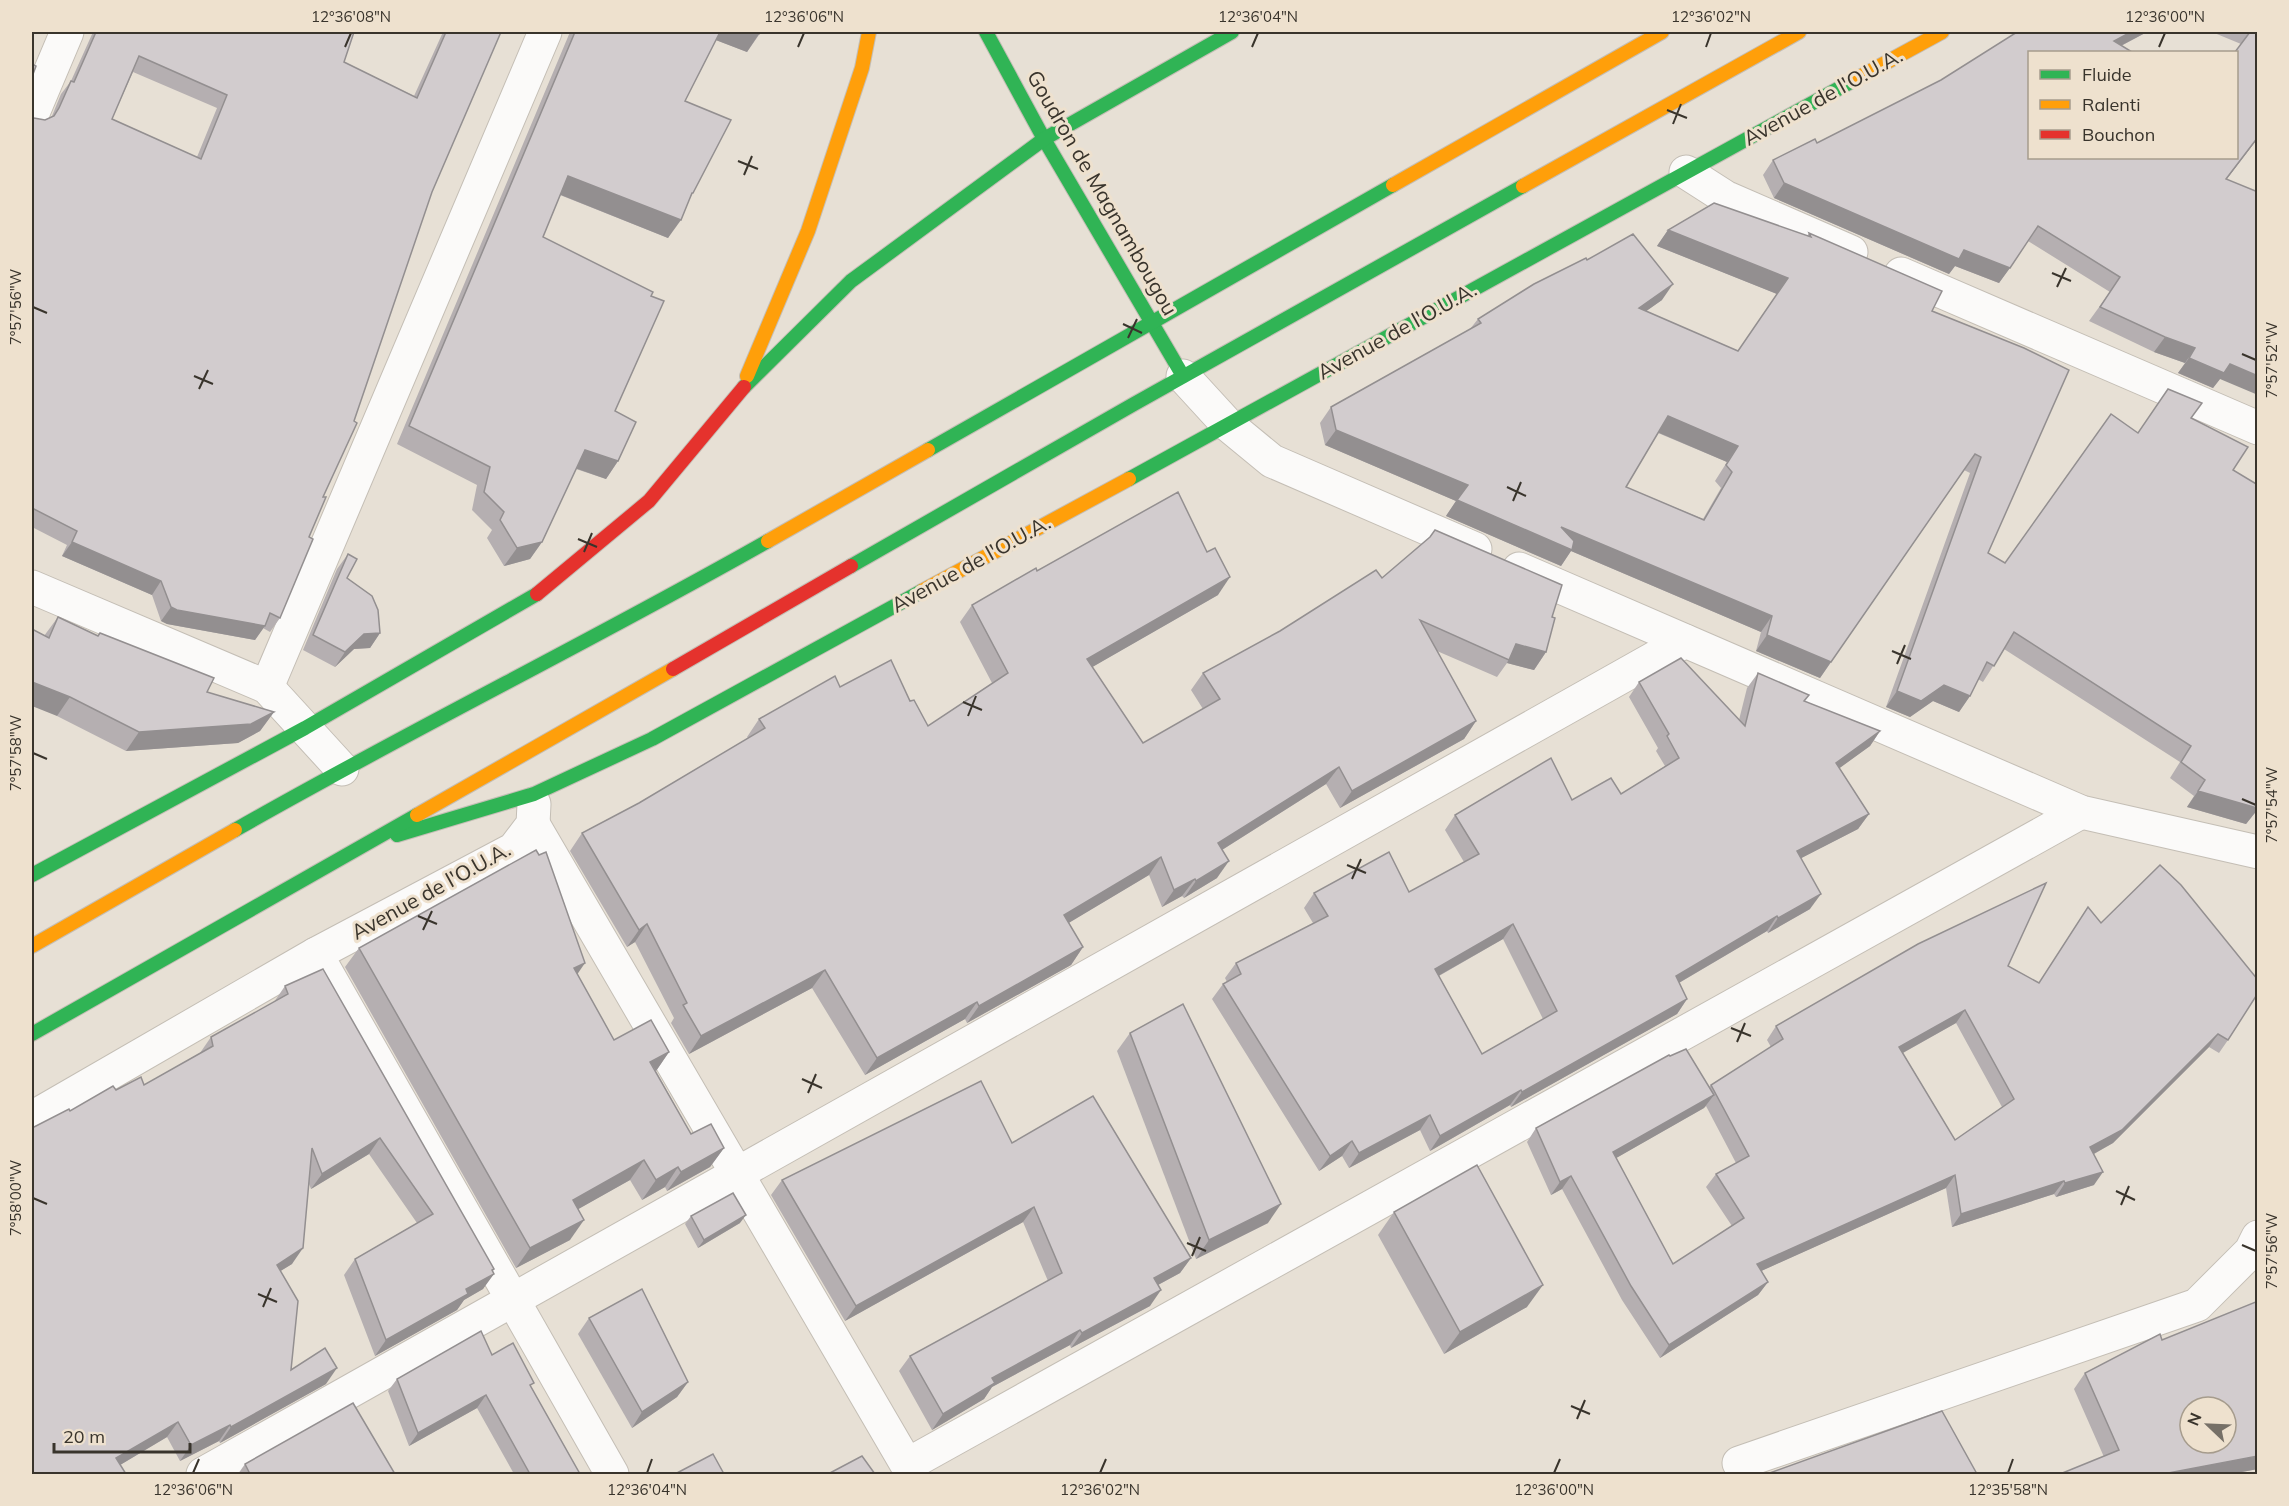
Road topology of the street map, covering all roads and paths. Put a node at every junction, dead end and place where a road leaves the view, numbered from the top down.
1 (67, 32) edge
2 (545, 32) edge
3 (869, 32) edge
4 (986, 32) edge
5 (1232, 32) edge
6 (1662, 32) edge
7 (1799, 32) edge
8 (1942, 32) edge
9 (32, 115) edge
10 (1044, 139) junction
11 (1686, 172) junction
12 (1153, 322) junction
13 (1184, 376) junction
14 (740, 391) junction
15 (1227, 424) junction
16 (2258, 428) edge
17 (32, 587) edge
18 (1685, 641) junction
19 (267, 687) junction
20 (305, 728) junction
21 (342, 769) junction
22 (533, 809) junction
23 (2081, 812) junction
24 (367, 844) junction
25 (2258, 852) edge
26 (32, 875) edge
27 (32, 946) edge
28 (316, 954) junction
29 (32, 1034) edge
30 (32, 1119) edge
31 (738, 1174) junction
32 (2258, 1237) edge
33 (514, 1300) junction
34 (1738, 1463) dead end
35 (203, 1474) edge
36 (612, 1474) edge

1 - 9 street
2 - 19 street
3 - 14 main road
4 - 10 main road, Goudron de Magnambougou
5 - 10 main road
6 - 12 main road
7 - 13 main road
8 - 11 main road, Avenue de l'O.U.A.
10 - 12 main road, Goudron de Magnambougou
10 - 14 main road
11 - 15 main road, Avenue de l'O.U.A.
11 - 16 street
12 - 13 main road, Goudron de Magnambougou
12 - 21 main road
13 - 15 street
13 - 24 main road
14 - 20 main road
15 - 18 street
15 - 22 main road, Avenue de l'O.U.A.
17 - 19 street
18 - 23 street
18 - 31 street
19 - 20 street
20 - 21 street
20 - 26 main road
21 - 27 main road
22 - 24 main road
22 - 28 street, Avenue de l'O.U.A.
22 - 31 street
23 - 25 street
23 - 31 street
24 - 29 main road
28 - 30 street, Avenue de l'O.U.A.
28 - 33 street
31 - 33 street
32 - 34 street
33 - 35 street
33 - 36 street

